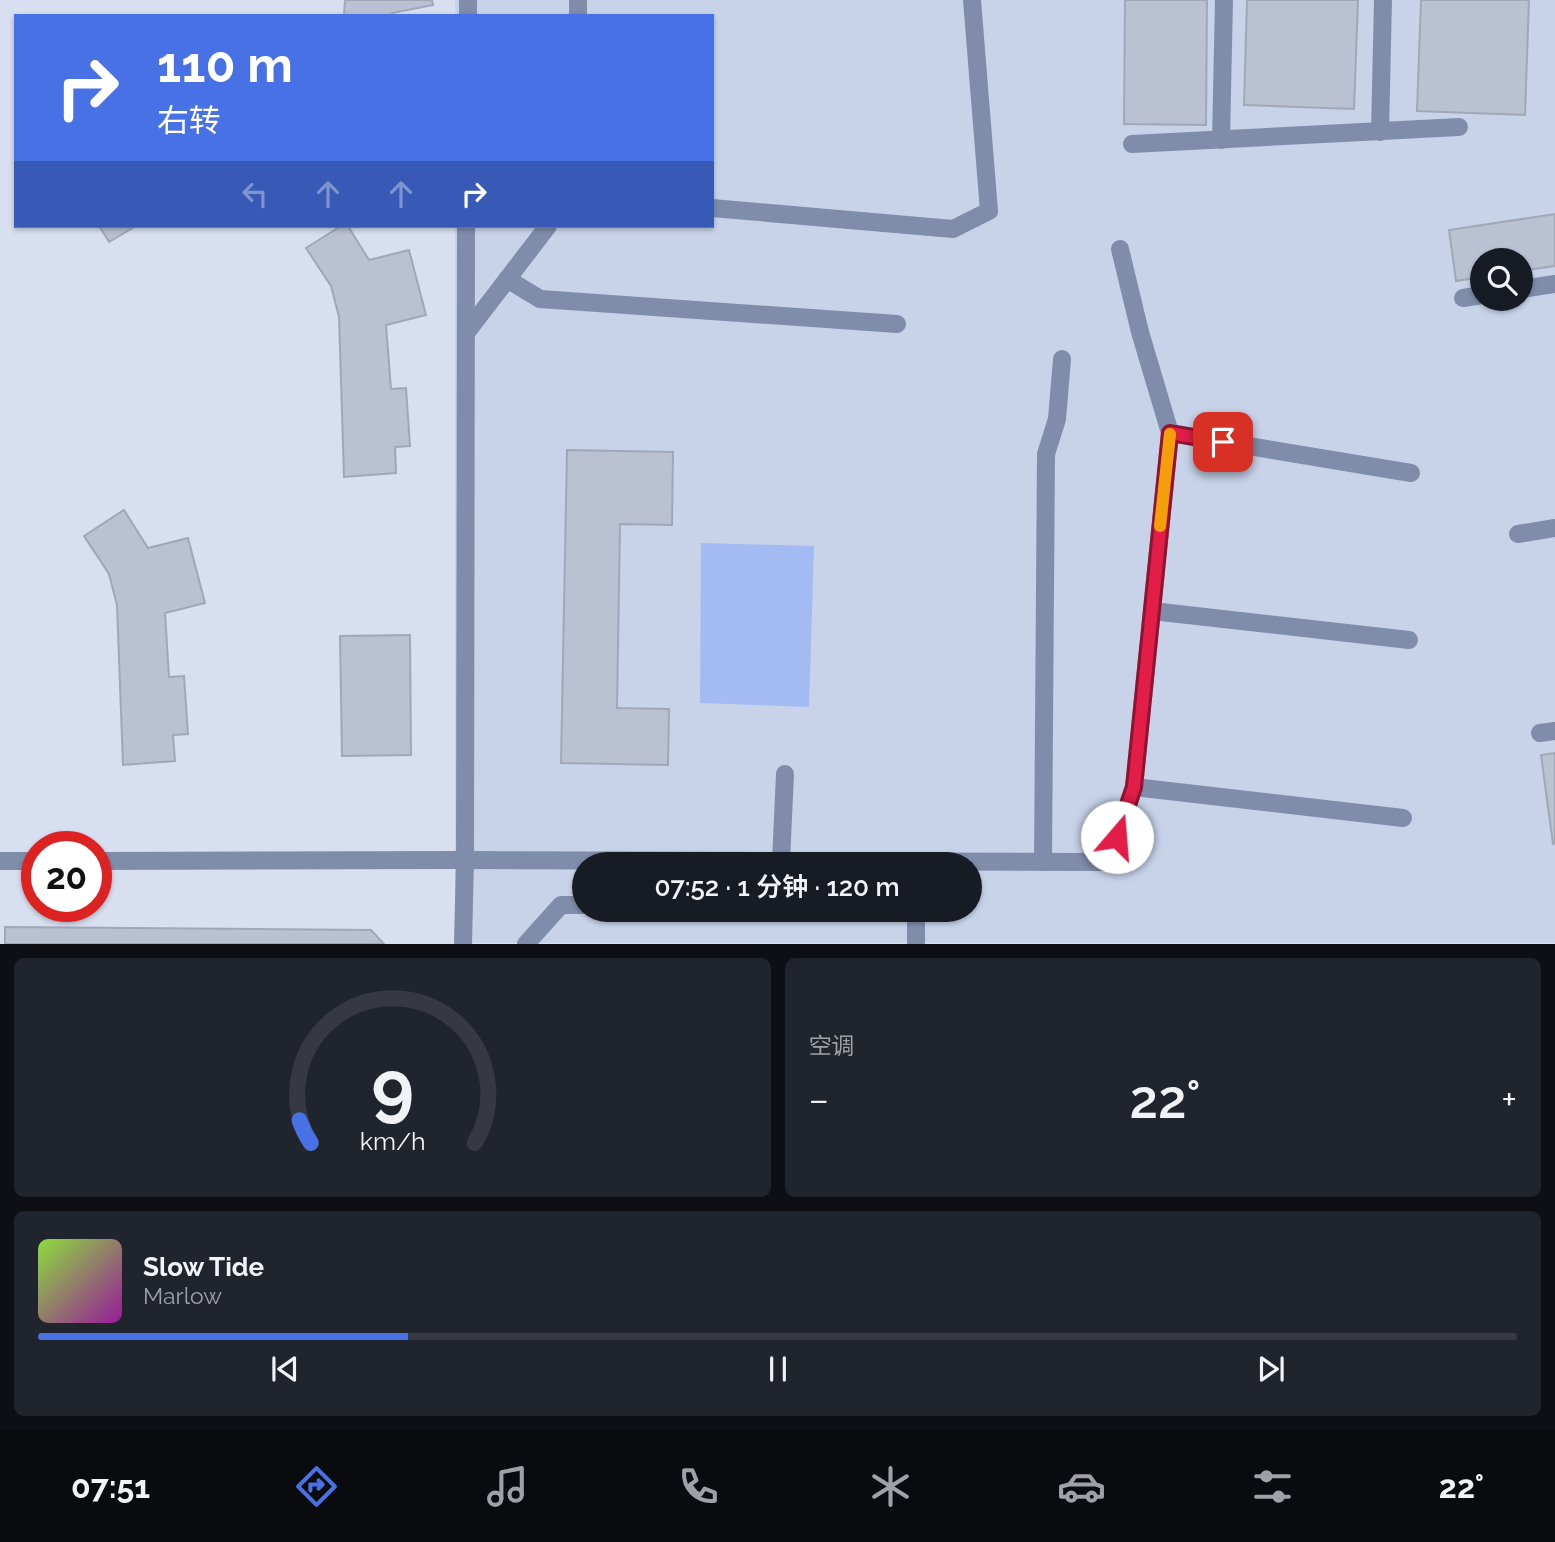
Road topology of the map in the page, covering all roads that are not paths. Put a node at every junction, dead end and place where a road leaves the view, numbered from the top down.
1 (972, 0) edge
2 (1224, 0) edge
3 (1383, 0) edge
4 (1459, 127) dead end
5 (1380, 132) junction
6 (1221, 140) junction
7 (1132, 144) dead end
8 (714, 208) edge
9 (466, 228) edge
10 (546, 228) edge
11 (1120, 249) dead end
12 (507, 279) junction
13 (1555, 284) edge
14 (1533, 287) edge
15 (1470, 297) edge
16 (1463, 298) dead end
17 (897, 324) dead end
18 (466, 333) junction
19 (1062, 359) dead end
20 (1170, 433) junction
21 (1410, 473) dead end
22 (1555, 528) edge
23 (1518, 534) dead end
24 (1152, 611) junction
25 (1409, 640) dead end
26 (785, 774) dead end
27 (1134, 787) junction
28 (1403, 818) dead end
29 (781, 852) edge
30 (465, 860) junction
31 (572, 860) edge
32 (0, 861) edge
33 (21, 861) edge
34 (112, 861) edge
35 (982, 862) edge
36 (1043, 862) junction
37 (572, 905) edge
38 (916, 922) edge
39 (463, 943) edge
40 (526, 943) edge
41 (916, 943) edge

1 - 8 street
2 - 6 street
3 - 5 street
4 - 5 street
5 - 6 street
6 - 7 street
9 - 18 street
10 - 12 street
11 - 20 street
12 - 17 street
12 - 18 street
13 - 14 street
15 - 16 street
18 - 30 street
19 - 36 street
20 - 21 street
20 - 24 street
22 - 23 street
24 - 25 street
24 - 27 street
26 - 29 street
27 - 28 street
27 - 36 street
30 - 31 street
30 - 34 street
30 - 39 street
32 - 33 street
35 - 36 street
37 - 40 street
38 - 41 street

